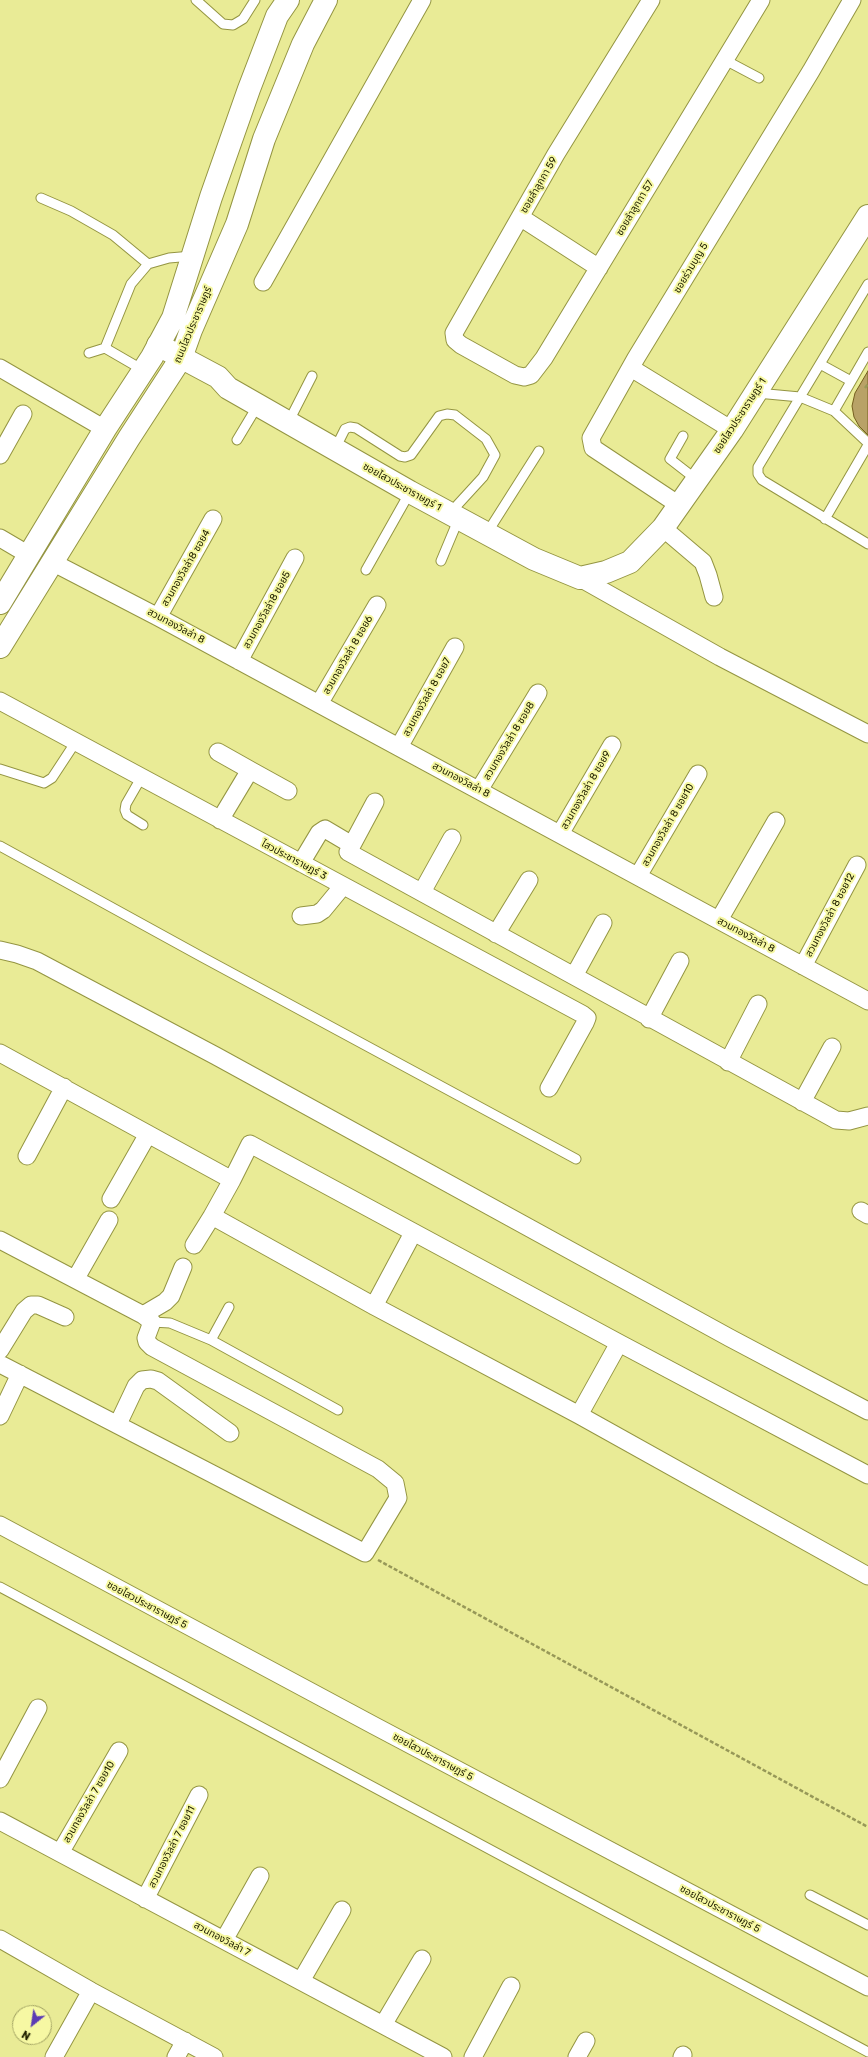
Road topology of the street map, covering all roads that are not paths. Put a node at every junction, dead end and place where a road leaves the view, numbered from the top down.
1 (196, 0) edge
2 (255, 0) edge
3 (288, 0) edge
4 (326, 0) edge
5 (422, 0) edge
6 (651, 0) edge
7 (761, 0) edge
8 (852, 0) edge
9 (725, 60) junction
10 (760, 78) dead end
11 (41, 198) dead end
12 (868, 216) edge
13 (520, 217) junction
14 (192, 256) junction
15 (148, 264) junction
16 (599, 268) junction
17 (263, 282) dead end
18 (868, 284) edge
19 (105, 348) junction
20 (868, 352) edge
21 (89, 353) dead end
22 (151, 357) junction
23 (488, 360) joint
24 (178, 363) junction
25 (820, 364) junction
26 (0, 368) edge
27 (631, 368) junction
28 (312, 376) dead end
29 (851, 381) junction
30 (756, 392) junction
31 (800, 397) junction
32 (121, 405) junction
33 (258, 405) junction
34 (834, 411) junction
35 (23, 414) dead end
36 (143, 419) junction
37 (288, 422) junction
38 (105, 429) junction
39 (732, 430) junction
40 (683, 436) dead end
41 (237, 440) dead end
42 (868, 444) edge
43 (335, 449) junction
44 (539, 451) dead end
45 (0, 456) edge
46 (697, 480) junction
47 (410, 492) junction
48 (679, 505) junction
49 (454, 516) junction
50 (214, 519) dead end
51 (826, 519) junction
52 (663, 528) junction
53 (487, 533) junction
54 (0, 538) edge
55 (867, 540) edge
56 (29, 555) junction
57 (295, 558) dead end
58 (441, 561) dead end
59 (52, 562) junction
60 (366, 570) dead end
61 (580, 578) junction
62 (714, 597) dead end
63 (0, 603) edge
64 (376, 605) dead end
65 (158, 616) junction
66 (455, 647) dead end
67 (0, 648) edge
68 (239, 661) junction
69 (538, 693) dead end
70 (0, 701) edge
71 (318, 704) junction
72 (868, 734) edge
73 (75, 743) junction
74 (612, 745) dead end
75 (399, 747) junction
76 (218, 752) dead end
77 (0, 769) edge
78 (250, 770) junction
79 (698, 774) dead end
80 (141, 778) junction
81 (479, 790) junction
82 (288, 791) dead end
83 (375, 802) dead end
84 (220, 820) junction
85 (776, 821) dead end
86 (143, 825) dead end
87 (560, 834) junction
88 (452, 838) dead end
89 (352, 845) junction
90 (0, 846) edge
91 (301, 863) junction
92 (857, 865) dead end
93 (638, 876) junction
94 (529, 880) dead end
95 (342, 886) junction
96 (422, 892) junction
97 (301, 916) dead end
98 (719, 920) junction
99 (603, 923) dead end
100 (496, 934) junction
101 (0, 950) edge
102 (680, 961) dead end
103 (803, 966) junction
104 (574, 976) junction
105 (868, 1001) edge
106 (758, 1004) dead end
107 (649, 1019) junction
108 (832, 1047) dead end
109 (0, 1053) edge
110 (728, 1062) junction
111 (64, 1087) junction
112 (549, 1088) dead end
113 (802, 1102) junction
114 (868, 1116) edge
115 (148, 1134) junction
116 (27, 1156) dead end
117 (576, 1159) dead end
118 (232, 1180) junction
119 (111, 1199) dead end
120 (212, 1216) junction
121 (109, 1220) dead end
122 (413, 1233) junction
123 (0, 1240) edge
124 (194, 1245) dead end
125 (183, 1267) dead end
126 (76, 1278) junction
127 (229, 1306) dead end
128 (374, 1306) junction
129 (65, 1317) dead end
130 (148, 1319) junction
131 (212, 1340) junction
132 (619, 1343) junction
133 (0, 1350) edge
134 (0, 1364) edge
135 (20, 1374) junction
136 (338, 1410) dead end
137 (868, 1411) edge
138 (579, 1415) junction
139 (0, 1416) edge
140 (118, 1424) junction
141 (230, 1433) dead end
142 (868, 1475) edge
143 (0, 1525) edge
144 (868, 1576) edge
145 (0, 1587) edge
146 (38, 1708) dead end
147 (119, 1751) dead end
148 (0, 1779) edge
149 (199, 1795) dead end
150 (0, 1821) edge
151 (60, 1853) junction
152 (260, 1876) dead end
153 (810, 1895) dead end
154 (145, 1899) junction
155 (342, 1910) dead end
156 (868, 1925) edge
157 (0, 1939) edge
158 (224, 1940) junction
159 (422, 1959) dead end
160 (301, 1981) junction
161 (511, 1986) dead end
162 (868, 1987) edge
163 (91, 1991) junction
164 (383, 2025) junction
165 (185, 2041) junction
166 (586, 2041) dead end
167 (868, 2052) edge
168 (54, 2057) edge
169 (176, 2057) edge
170 (214, 2057) edge
171 (443, 2057) edge
172 (473, 2057) edge
173 (577, 2057) edge

1 - 2 lane
3 - 14 main road
4 - 24 main road, ถนนไสวประชาราษฎร์
5 - 17 street
6 - 13 street, ซอยลำลูกกา 59
7 - 9 street, ซอยลำลูกกา 57
8 - 27 street, ซอยร่วมบุญ 5
9 - 10 lane
9 - 16 street, ซอยลำลูกกา 57
11 - 15 lane
12 - 30 main road, ซอยไสวประชาราษฎร์ 1
13 - 16 street
13 - 23 street, ซอยลำลูกกา 59
14 - 15 lane
14 - 22 main road
15 - 19 lane
16 - 23 street, ซอยลำลูกกา 57
18 - 25 lane
19 - 21 lane
19 - 22 lane
20 - 29 lane
22 - 24 main road
22 - 32 main road
24 - 33 main road, ซอยไสวประชาราษฎร์ 1
24 - 36 main road, ถนนไสวประชาราษฎร์
25 - 29 lane
25 - 31 lane
26 - 38 street
27 - 39 street
27 - 48 street, ซอยร่วมบุญ 5
28 - 37 lane
29 - 34 lane
30 - 31 lane
30 - 39 main road, ซอยไสวประชาราษฎร์ 1
31 - 34 lane
31 - 51 lane
32 - 36 main road
32 - 38 main road
33 - 37 main road, ซอยไสวประชาราษฎร์ 1
33 - 41 lane
34 - 42 lane
35 - 45 street
36 - 59 main road, ถนนไสวประชาราษฎร์
37 - 43 main road, ซอยไสวประชาราษฎร์ 1
38 - 56 main road
39 - 46 main road, ซอยไสวประชาราษฎร์ 1
40 - 46 lane
42 - 51 lane
43 - 47 main road, ซอยไสวประชาราษฎร์ 1
43 - 49 lane
44 - 53 lane
46 - 48 main road, ซอยไสวประชาราษฎร์ 1
47 - 49 main road, ซอยไสวประชาราษฎร์ 1
47 - 60 lane
48 - 52 main road, ซอยไสวประชาราษฎร์ 1
49 - 53 main road, ซอยไสวประชาราษฎร์ 1
49 - 58 lane
50 - 65 street, สวนทองวิลล่า8 ซอย4
51 - 55 lane
52 - 61 main road, ซอยไสวประชาราษฎร์ 1
52 - 62 street
53 - 61 main road, ซอยไสวประชาราษฎร์ 1
54 - 56 street
56 - 63 main road
57 - 68 street, สวนทองวิลล่า8 ซอย5
59 - 65 street, สวนทองวิลล่า 8
59 - 67 main road, ถนนไสวประชาราษฎร์
61 - 72 street, ซอยไสวประชาราษฎร์ 1
64 - 71 street, สวนทองวิลล่า 8 ซอย6
65 - 68 street, สวนทองวิลล่า 8
66 - 75 street, สวนทองวิลล่า 8 ซอย7
68 - 71 street, สวนทองวิลล่า 8
69 - 81 street, สวนทองวิลล่า 8 ซอย8
70 - 73 street, ไสวประชาราษฎร์ 3
71 - 75 street, สวนทองวิลล่า 8
73 - 77 lane
73 - 80 street, ไสวประชาราษฎร์ 3
74 - 87 street, สวนทองวิลล่า 8 ซอย9
75 - 81 street, สวนทองวิลล่า 8
76 - 78 street
78 - 82 street
78 - 84 street
79 - 93 street, สวนทองวิลล่า 8 ซอย10
80 - 84 street, ไสวประชาราษฎร์ 3
80 - 86 lane
81 - 87 street, สวนทองวิลล่า 8
83 - 89 street
84 - 91 street, ไสวประชาราษฎร์ 3
85 - 98 street
87 - 93 street, สวนทองวิลล่า 8
88 - 96 street
89 - 91 street
89 - 96 street
90 - 117 lane
91 - 95 street, ไสวประชาราษฎร์ 3
92 - 103 street, สวนทองวิลล่า 8 ซอย12
93 - 98 street, สวนทองวิลล่า 8
94 - 100 street
95 - 97 street
95 - 112 street, ไสวประชาราษฎร์ 3
96 - 100 street
98 - 103 street, สวนทองวิลล่า 8
99 - 104 street
100 - 104 street
101 - 137 street
102 - 107 street
103 - 105 street, สวนทองวิลล่า 8
104 - 107 street
106 - 110 street
107 - 110 street
108 - 113 street
109 - 111 street
110 - 113 street
111 - 115 street
111 - 116 street
113 - 114 street
115 - 118 street
115 - 119 street
118 - 120 street
118 - 122 street
120 - 124 street
120 - 128 street
121 - 126 street
122 - 128 street
122 - 132 street
123 - 126 street
125 - 130 street
126 - 130 street
127 - 131 lane
128 - 138 street
129 - 133 street
130 - 131 lane
130 - 140 street
131 - 136 lane
132 - 138 street
132 - 142 street
134 - 135 street
135 - 139 street
135 - 140 street
138 - 144 street
140 - 141 street
143 - 162 street, ซอยไสวประชาราษฎร์ 5
145 - 167 lane
146 - 148 street
147 - 151 street, สวนทองวิลล่า 7 ซอย10
149 - 154 street, สวนทองวิลล่า 7 ซอย11
150 - 151 street, สวนทองวิลล่า 7
151 - 154 street, สวนทองวิลล่า 7
152 - 158 street
153 - 156 lane
154 - 158 street, สวนทองวิลล่า 7
155 - 160 street
157 - 163 street
158 - 160 street, สวนทองวิลล่า 7
159 - 164 street
160 - 164 street, สวนทองวิลล่า 7
161 - 172 street
163 - 165 street
163 - 168 street
164 - 171 street, สวนทองวิลล่า 7
165 - 169 street
165 - 170 street
166 - 173 street

